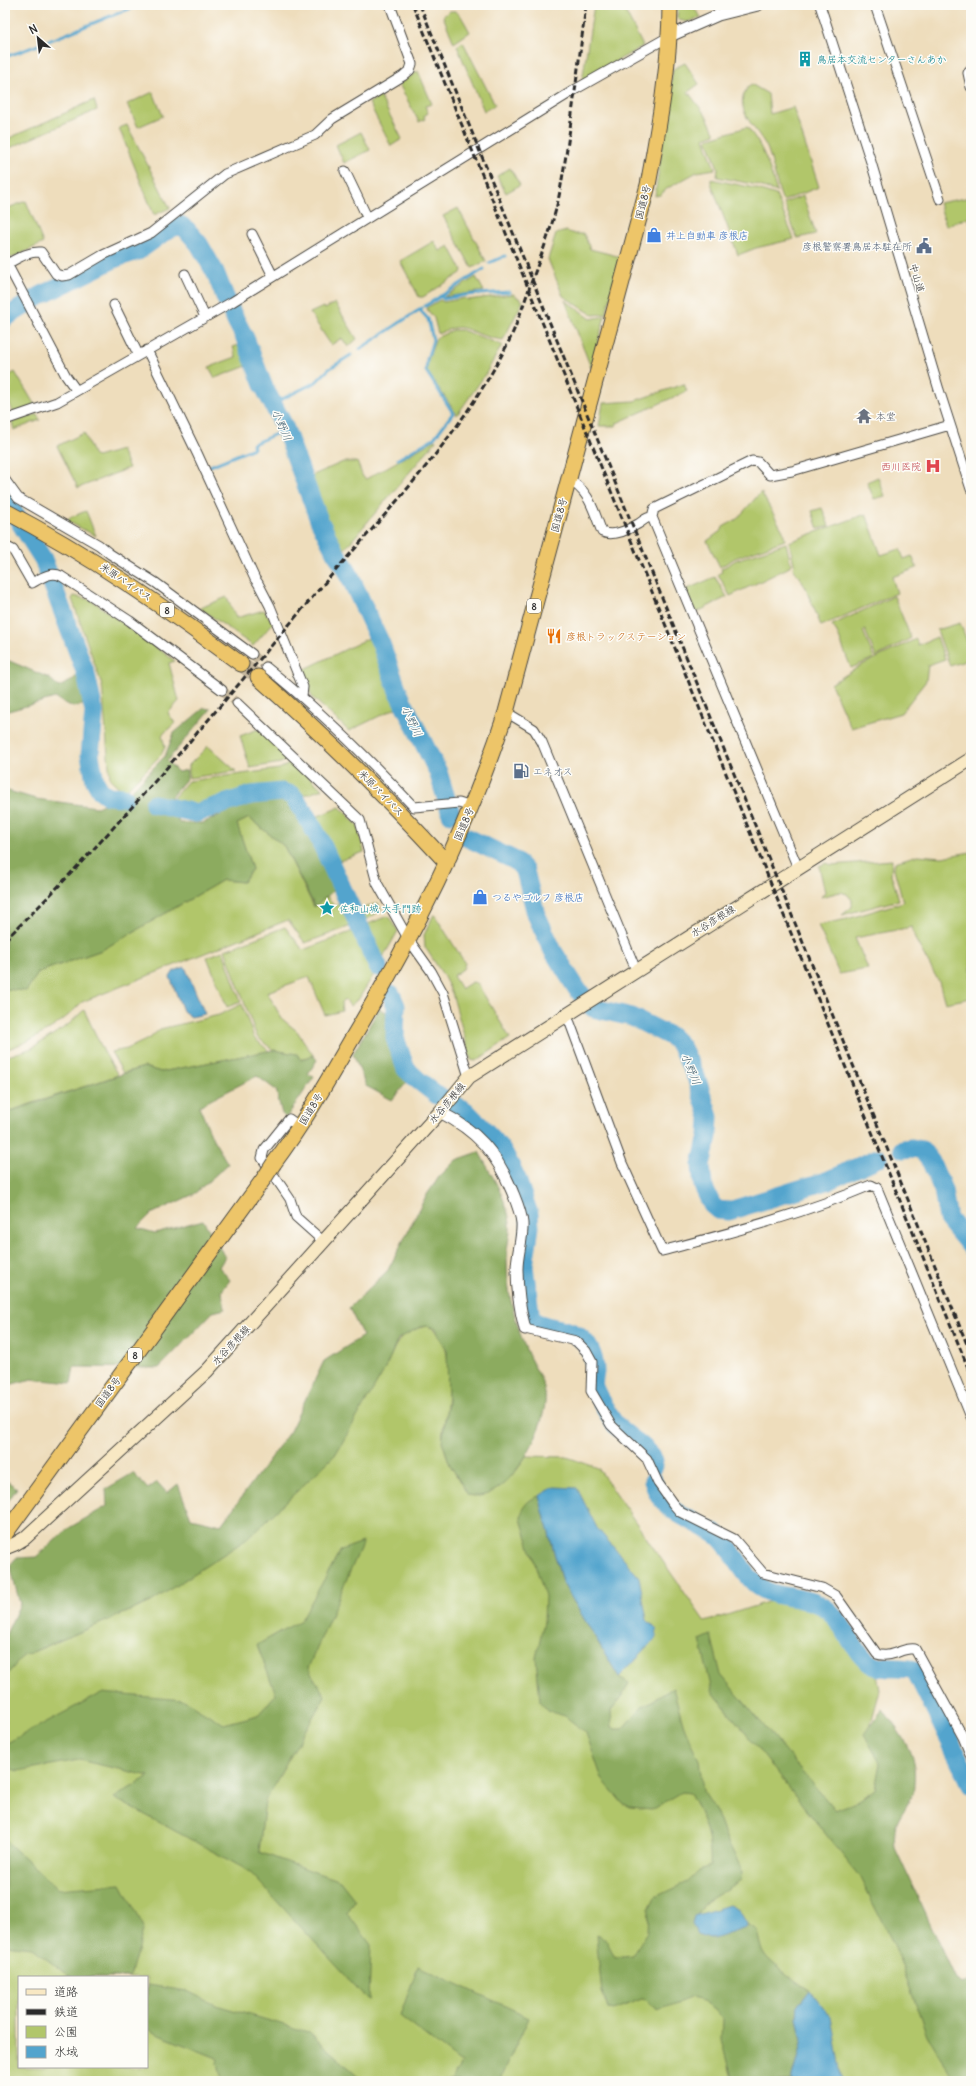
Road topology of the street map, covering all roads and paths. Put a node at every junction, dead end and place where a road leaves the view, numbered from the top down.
1 (390, 5) edge
2 (670, 5) edge
3 (758, 5) edge
4 (820, 5) edge
5 (875, 5) edge
6 (670, 36) junction
7 (971, 70) edge
8 (971, 87) edge
9 (345, 171) dead end
10 (940, 199) dead end
11 (368, 217) junction
12 (252, 234) dead end
13 (6, 262) edge
14 (185, 274) dead end
15 (273, 276) junction
16 (114, 305) dead end
17 (205, 317) junction
18 (147, 350) junction
19 (138, 354) junction
20 (76, 390) junction
21 (5, 420) edge
22 (950, 425) junction
23 (5, 480) edge
24 (568, 480) junction
25 (971, 489) edge
26 (5, 511) edge
27 (652, 517) junction
28 (5, 546) edge
29 (247, 659) joint
30 (262, 672) joint
31 (222, 690) tunnel mouth
32 (302, 696) junction
33 (237, 702) tunnel mouth
34 (506, 712) junction
35 (971, 759) edge
36 (471, 807) junction
37 (447, 863) junction
38 (798, 868) junction
39 (409, 940) junction
40 (636, 970) junction
41 (566, 1016) junction
42 (469, 1077) junction
43 (446, 1105) junction
44 (300, 1127) junction
45 (324, 1242) junction
46 (525, 1329) joint
47 (971, 1417) edge
48 (5, 1534) edge
49 (5, 1548) edge
50 (971, 1756) edge

1 - 13 street
2 - 6 highway, 国道8号 / 8
3 - 6 street
4 - 22 street, 中山道
5 - 10 street
6 - 11 street
6 - 24 highway, 国道8号 / 8
7 - 8 street
9 - 11 street
11 - 15 street
12 - 15 street
13 - 20 street
14 - 17 street
15 - 17 street
16 - 19 street
17 - 18 street
18 - 19 street
18 - 32 street
19 - 20 street
20 - 21 street
22 - 25 street, 中山道
22 - 27 street
23 - 29 street
24 - 27 street
24 - 34 highway, 国道8号 / 8
26 - 29 highway, 米原バイパス / 8
27 - 38 street
28 - 31 street
30 - 32 street
30 - 37 highway, 米原バイパス
32 - 36 street
33 - 39 street
34 - 36 highway, 国道8号 / 8
34 - 40 street
35 - 38 main road, 水谷彦根線
36 - 37 highway, 国道8号 / 8
37 - 39 highway, 国道8号 / 8
38 - 40 main road, 水谷彦根線
39 - 42 street
39 - 44 highway, 国道8号 / 8
40 - 41 main road, 水谷彦根線
41 - 42 main road, 水谷彦根線
41 - 47 street
42 - 43 main road, 水谷彦根線
43 - 45 main road, 水谷彦根線
43 - 46 street
44 - 45 street
44 - 48 highway, 国道8号 / 8, bridge
45 - 49 main road, 水谷彦根線
46 - 50 street

